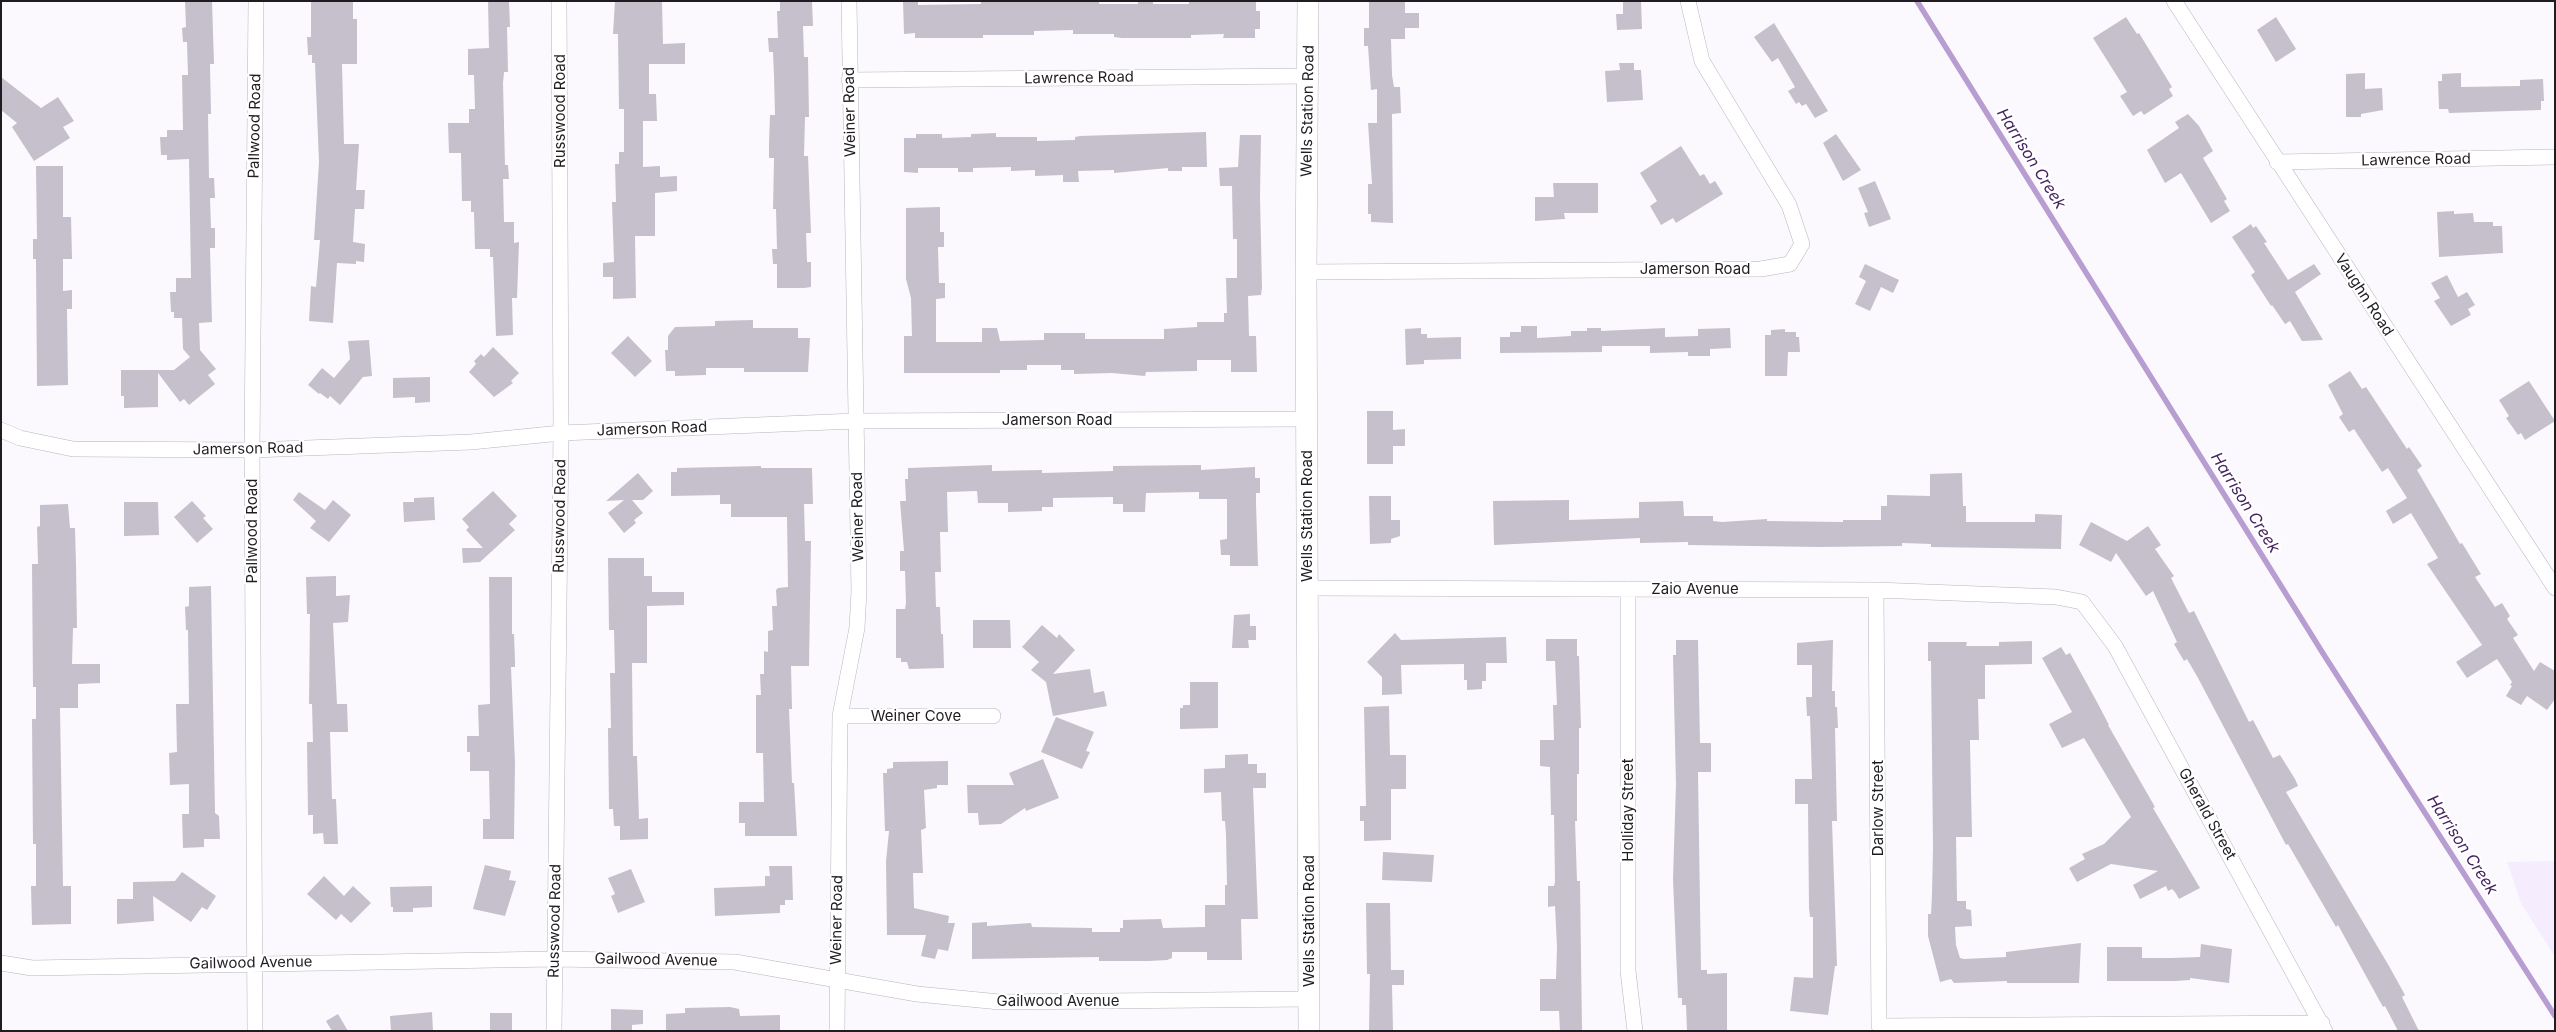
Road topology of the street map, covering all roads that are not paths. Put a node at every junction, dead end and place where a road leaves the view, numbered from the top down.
1 (256, 1) edge
2 (559, 1) edge
3 (849, 1) edge
4 (1308, 1) edge
5 (1688, 1) edge
6 (2174, 1) edge
7 (1308, 76) junction
8 (849, 80) junction
9 (2555, 158) edge
10 (2277, 162) junction
11 (1306, 272) junction
12 (1306, 419) junction
13 (856, 422) junction
14 (1, 430) edge
15 (561, 433) junction
16 (252, 450) junction
17 (1308, 588) junction
18 (2555, 588) edge
19 (1628, 589) junction
20 (1876, 590) junction
21 (2082, 602) joint
22 (840, 716) junction
23 (993, 716) dead end
24 (554, 959) junction
25 (1, 962) edge
26 (255, 963) junction
27 (836, 979) junction
28 (1309, 999) junction
29 (2324, 1027) edge
30 (255, 1031) edge
31 (554, 1031) edge
32 (837, 1031) edge
33 (1309, 1031) edge
34 (1635, 1031) edge

1 - 16 street, Pallwood Road
2 - 15 street, Russwood Road
3 - 8 street, Weiner Road
4 - 7 street, Wells Station Road
5 - 11 street, Jamerson Road
6 - 10 street, Vaughn Road
7 - 8 street, Lawrence Road
7 - 11 street, Wells Station Road
8 - 13 street, Weiner Road
9 - 10 street, Lawrence Road
10 - 18 street, Vaughn Road
11 - 12 street, Wells Station Road
12 - 13 street, Jamerson Road
12 - 17 street, Wells Station Road
13 - 15 street, Jamerson Road
13 - 22 street, Weiner Road
14 - 16 street, Jamerson Road
15 - 16 street, Jamerson Road
15 - 24 street, Russwood Road
16 - 26 street, Pallwood Road
17 - 19 street, Zaio Avenue
17 - 28 street, Wells Station Road
19 - 20 street, Zaio Avenue
19 - 34 street, Holliday Street
20 - 21 street, Zaio Avenue
20 - 29 street, Darlow Street
21 - 29 street, Gherald Street
22 - 23 street, Weiner Cove
22 - 27 street, Weiner Road
24 - 26 street, Gailwood Avenue
24 - 27 street, Gailwood Avenue
24 - 31 street, Russwood Road
25 - 26 street, Gailwood Avenue
26 - 30 street, Pallwood Road
27 - 28 street, Gailwood Avenue
27 - 32 street, Weiner Road
28 - 33 street, Wells Station Road

